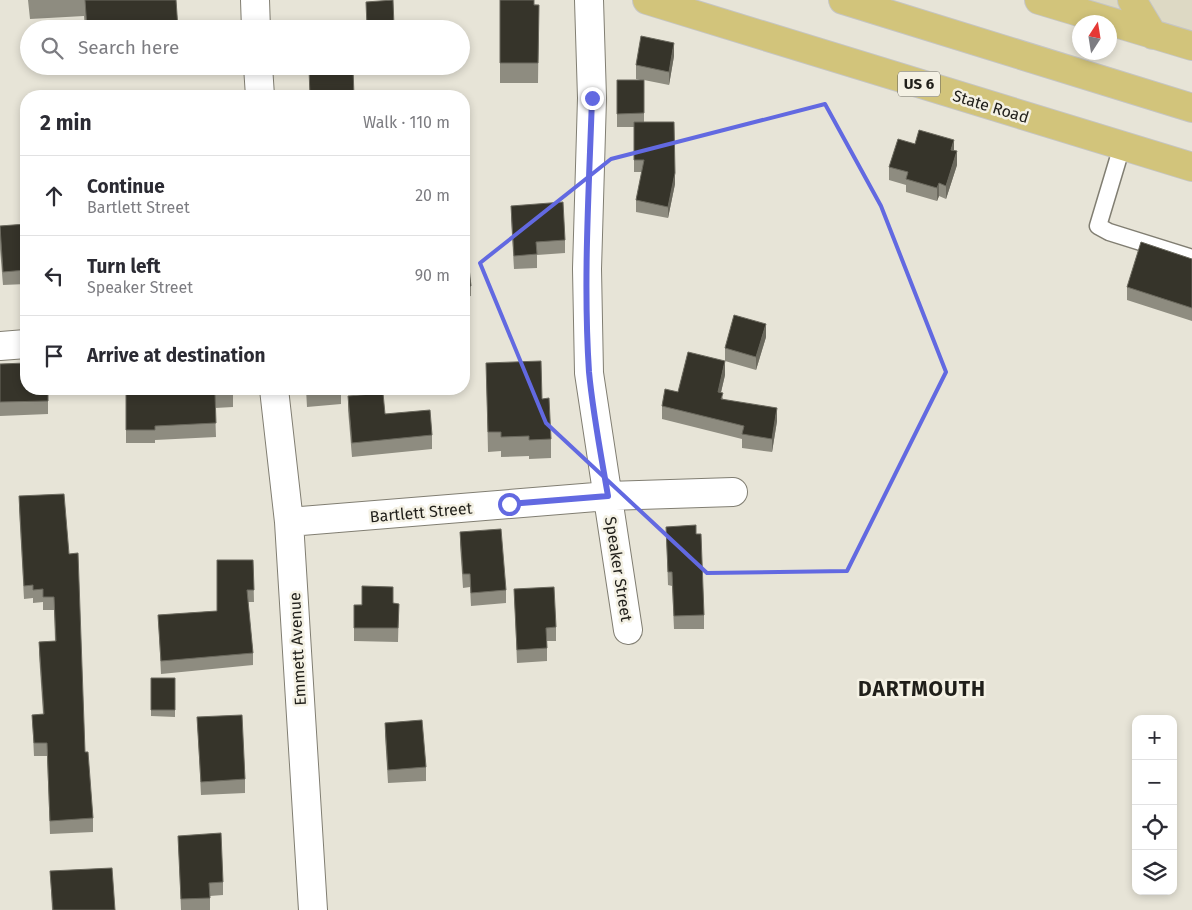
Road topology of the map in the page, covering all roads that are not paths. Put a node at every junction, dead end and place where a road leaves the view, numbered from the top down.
1 (255, 0) edge
2 (589, 0) edge
3 (647, 0) edge
4 (843, 0) edge
5 (1039, 0) edge
6 (1132, 0) edge
7 (256, 20) edge
8 (1154, 35) junction
9 (1192, 46) edge
10 (259, 75) edge
11 (260, 90) edge
12 (1192, 108) edge
13 (1122, 146) junction
14 (1192, 168) edge
15 (1192, 258) edge
16 (20, 344) edge
17 (0, 346) edge
18 (275, 395) edge
19 (733, 492) dead end
20 (608, 496) junction
21 (289, 522) junction
22 (628, 630) dead end
23 (313, 910) edge

1 - 7 street
2 - 20 street, Speaker Street
3 - 13 main road, State Road / US 6
4 - 12 main road
5 - 8 main road
6 - 8 main road
8 - 9 main road
10 - 11 street
13 - 14 main road, State Road / US 6
13 - 15 lane
16 - 17 street
18 - 21 street, Emmett Avenue
19 - 20 street, Bartlett Street
20 - 21 street, Bartlett Street
20 - 22 street, Speaker Street
21 - 23 street, Emmett Avenue

